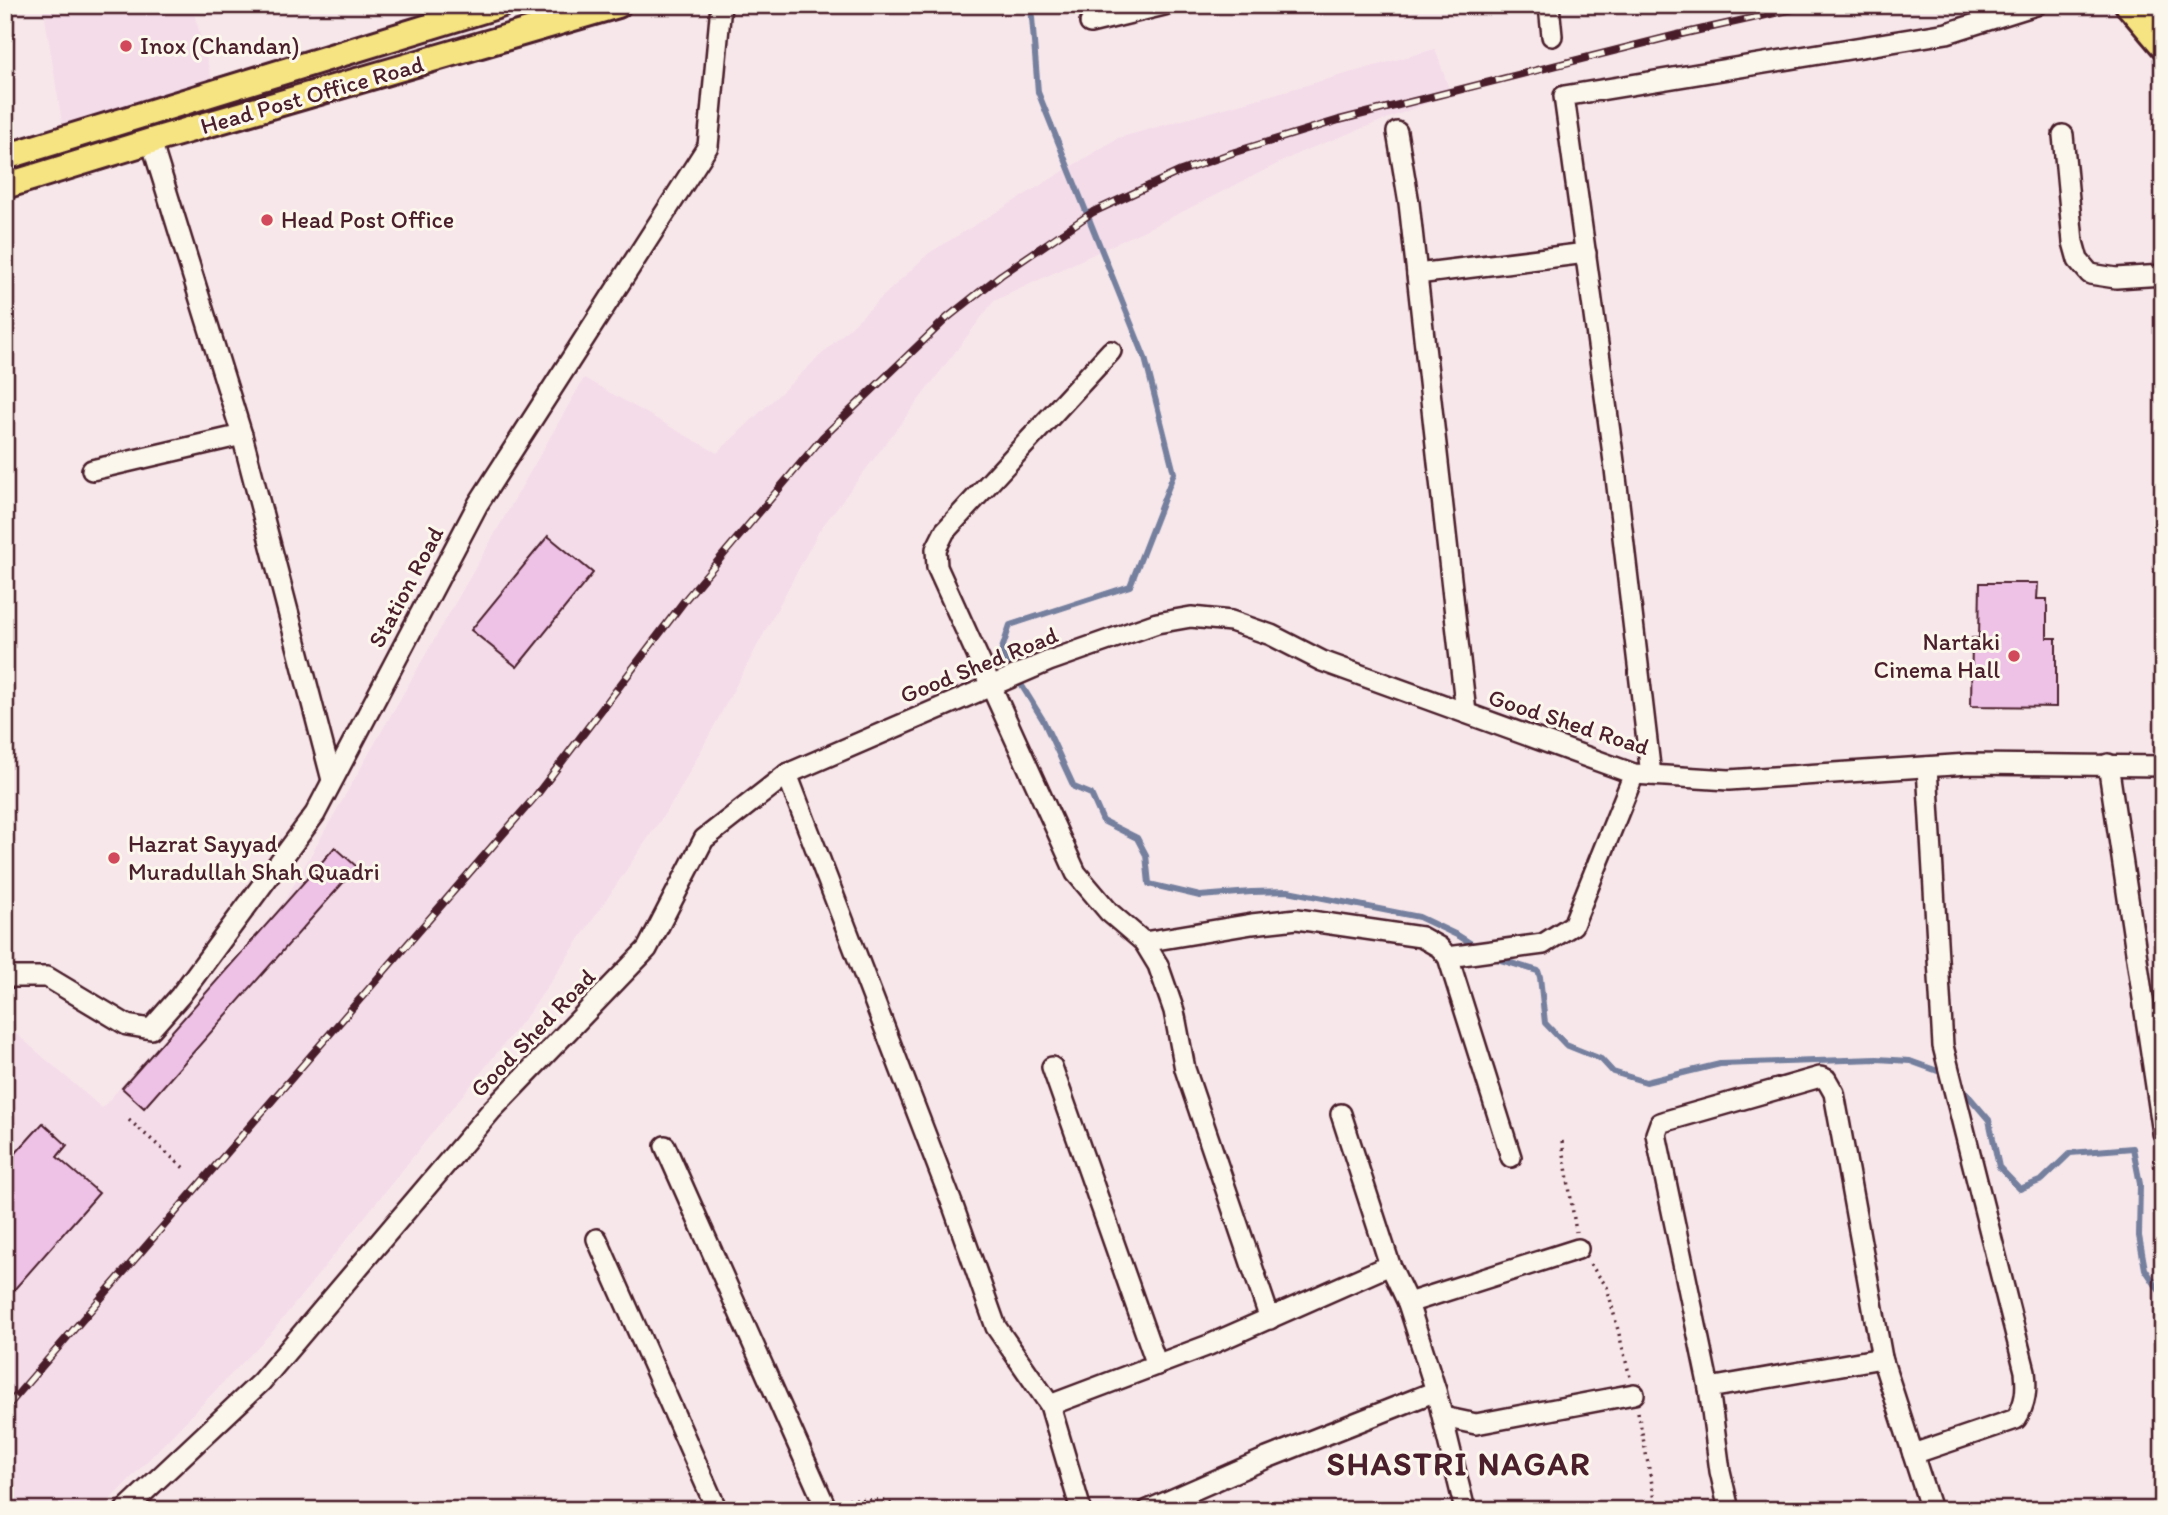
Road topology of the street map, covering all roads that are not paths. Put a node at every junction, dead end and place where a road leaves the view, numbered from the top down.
1 (500, 5) edge
2 (618, 5) edge
3 (722, 5) edge
4 (1164, 5) edge
5 (1549, 5) edge
6 (2036, 5) edge
7 (2115, 5) edge
8 (2128, 5) edge
9 (2157, 5) edge
10 (2163, 13) edge
11 (1090, 23) dead end
12 (1552, 36) dead end
13 (2163, 46) edge
14 (2163, 59) edge
15 (1397, 132) dead end
16 (2063, 135) dead end
17 (151, 141) junction
18 (5, 157) edge
19 (5, 186) edge
20 (1586, 253) junction
21 (1417, 274) junction
22 (2163, 275) edge
23 (1111, 351) dead end
24 (242, 435) junction
25 (92, 470) dead end
26 (999, 682) junction
27 (1466, 713) junction
28 (2108, 764) junction
29 (2163, 766) edge
30 (1927, 767) junction
31 (787, 774) junction
32 (1643, 775) junction
33 (332, 780) junction
34 (1144, 942) junction
35 (1448, 957) junction
36 (5, 977) edge
37 (1052, 1067) dead end
38 (1341, 1114) dead end
39 (2163, 1133) edge
40 (665, 1146) dead end
41 (1511, 1157) dead end
42 (597, 1239) dead end
43 (1578, 1249) road end
44 (1390, 1265) junction
45 (1408, 1303) junction
46 (1270, 1318) junction
47 (1882, 1358) junction
48 (1157, 1365) junction
49 (1709, 1388) junction
50 (1436, 1391) junction
51 (1634, 1394) dead end
52 (1051, 1405) junction
53 (1443, 1417) junction
54 (1913, 1454) junction
55 (125, 1510) edge
56 (717, 1510) edge
57 (827, 1510) edge
58 (1081, 1510) edge
59 (1148, 1510) edge
60 (1465, 1510) edge
61 (1729, 1510) edge
62 (1931, 1510) edge

1 - 18 main road, Head Post Office Road
2 - 17 main road, Head Post Office Road
3 - 33 street, Station Road
4 - 11 street
5 - 12 street
6 - 20 street
7 - 14 street
8 - 13 main road
9 - 10 street
15 - 21 street
16 - 22 street
17 - 19 main road, Head Post Office Road
17 - 24 street
20 - 21 street
20 - 32 street
21 - 27 street
23 - 26 street
24 - 25 street
24 - 33 street
26 - 27 street, Good Shed Road
26 - 31 street, Good Shed Road
26 - 34 street
27 - 32 street, Good Shed Road
28 - 29 street, Good Shed Road
28 - 30 street, Good Shed Road
28 - 39 street
30 - 32 street, Good Shed Road
30 - 54 street
31 - 52 street
31 - 55 street, Good Shed Road
32 - 35 street
33 - 36 street, Station Road
34 - 35 street
34 - 46 street
35 - 41 street
37 - 48 street
38 - 44 street
40 - 57 street
42 - 56 street
43 - 45 street
44 - 45 street
44 - 46 street
45 - 50 street
46 - 48 street
47 - 49 street
47 - 49 street
47 - 54 street
48 - 52 street
49 - 61 street
50 - 53 street
50 - 59 street
51 - 53 street
52 - 58 street
53 - 60 street
54 - 62 street

